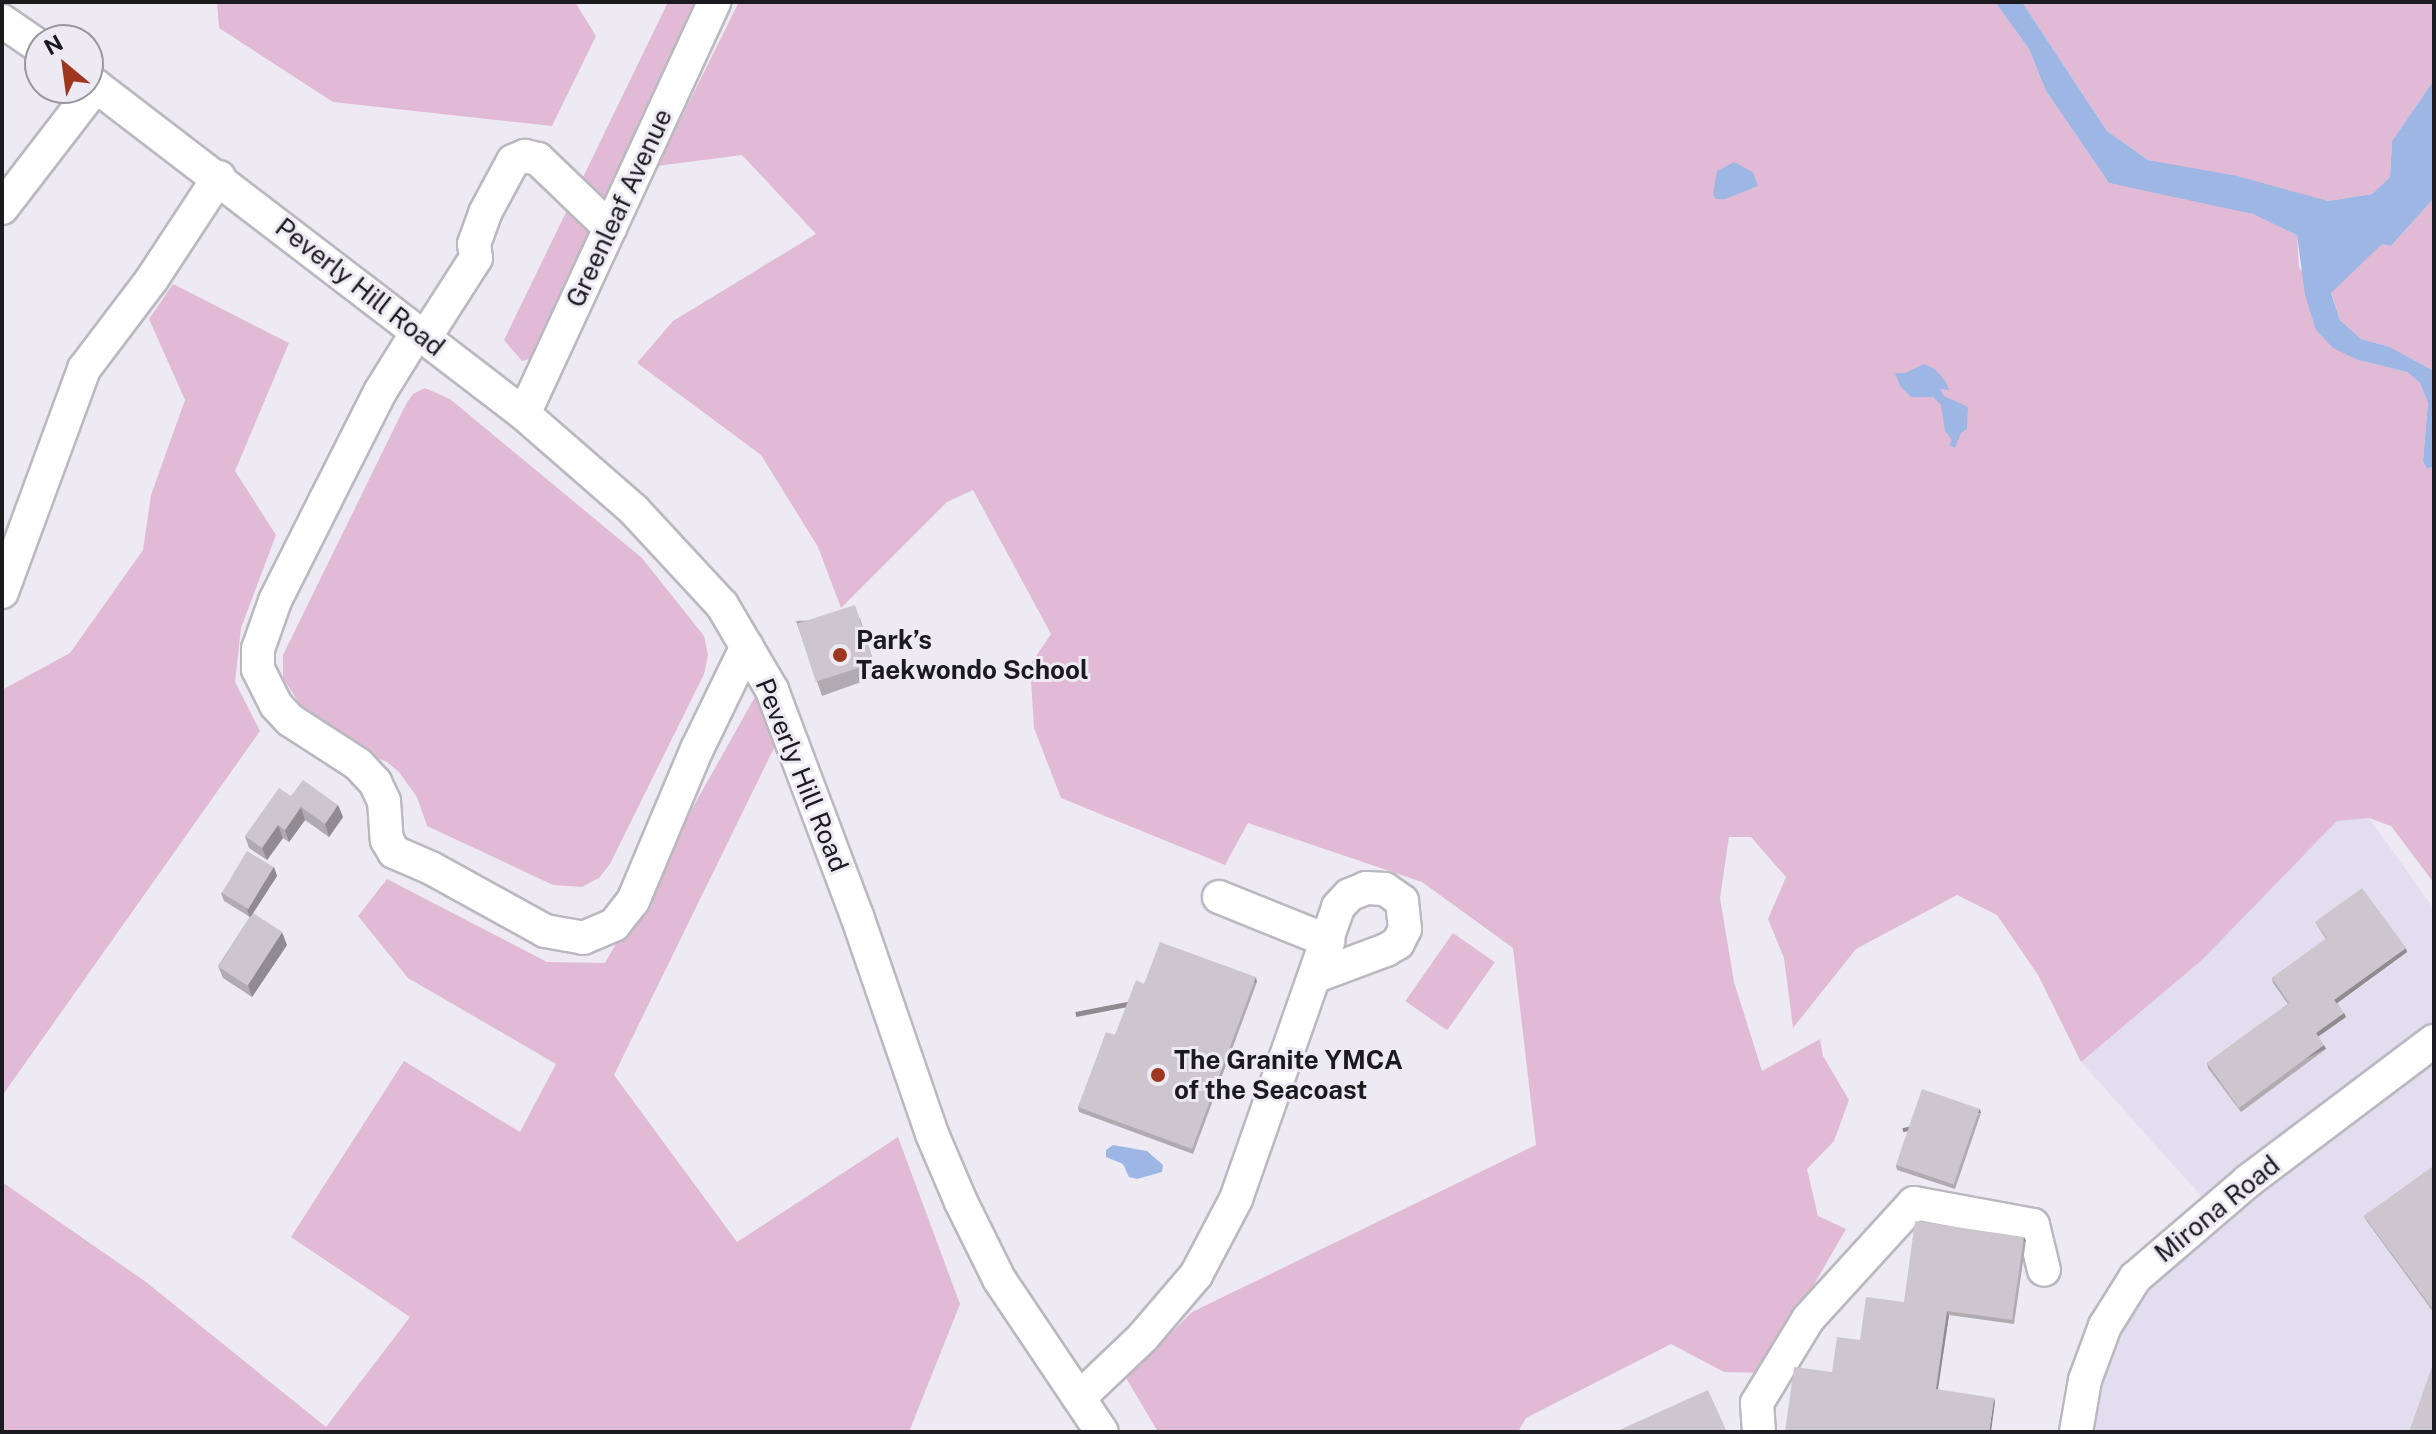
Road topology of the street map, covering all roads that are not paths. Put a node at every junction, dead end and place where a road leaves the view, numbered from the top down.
1 (714, 2) edge
2 (4, 27) edge
3 (24, 38) edge
4 (104, 92) edge
5 (80, 104) edge
6 (219, 177) junction
7 (2, 208) edge
8 (610, 228) junction
9 (420, 336) junction
10 (524, 414) junction
11 (2, 592) edge
12 (747, 646) junction
13 (1219, 897) dead end
14 (1328, 941) junction
15 (1316, 976) junction
16 (2434, 1041) edge
17 (2044, 1270) dead end
18 (1079, 1398) junction
19 (1102, 1432) edge
20 (1759, 1432) edge
21 (2076, 1432) edge

1 - 8 street, Greenleaf Avenue
2 - 3 street
4 - 6 street, Peverly Hill Road
5 - 7 street
6 - 9 street, Peverly Hill Road
6 - 11 street
8 - 9 street
8 - 10 street, Greenleaf Avenue
9 - 10 street, Peverly Hill Road
9 - 12 street
10 - 12 street, Peverly Hill Road
12 - 18 street, Peverly Hill Road
13 - 14 street
14 - 15 street
14 - 15 street
15 - 18 street
16 - 21 street, Mirona Road
17 - 20 street
18 - 19 street, Peverly Hill Road

